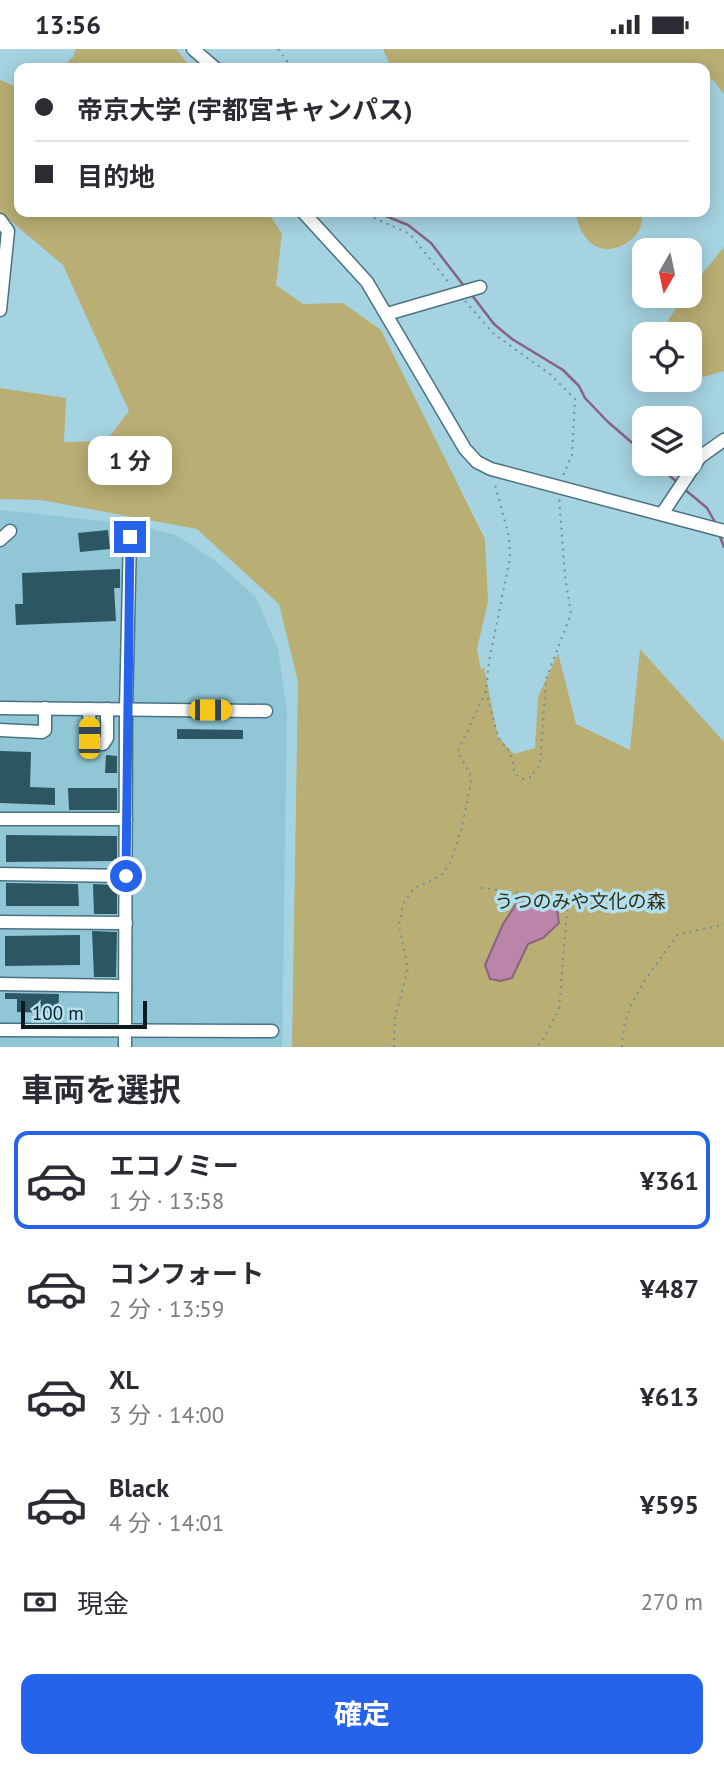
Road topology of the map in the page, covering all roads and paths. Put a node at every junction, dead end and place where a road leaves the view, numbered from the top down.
1 (193, 49) edge
2 (209, 63) edge
3 (308, 217) edge
4 (372, 217) edge
5 (0, 220) edge
6 (480, 287) dead end
7 (457, 291) dead end
8 (464, 300) dead end
9 (0, 310) edge
10 (387, 314) junction
11 (724, 440) edge
12 (491, 469) junction
13 (559, 487) junction
14 (662, 514) junction
15 (724, 531) edge
16 (130, 537) dead end
17 (486, 691) junction
18 (0, 708) edge
19 (45, 708) junction
20 (89, 709) junction
21 (107, 709) junction
22 (126, 709) junction
23 (265, 711) dead end
24 (0, 730) edge
25 (0, 819) edge
26 (126, 819) junction
27 (0, 874) edge
28 (126, 876) junction
29 (481, 888) dead end
30 (0, 922) edge
31 (125, 923) junction
32 (724, 925) edge
33 (0, 983) edge
34 (125, 986) junction
35 (0, 1030) edge
36 (125, 1031) junction
37 (272, 1031) dead end
38 (125, 1047) edge
39 (394, 1047) edge
40 (536, 1047) edge
41 (622, 1047) edge

1 - 2 street
3 - 10 street
4 - 7 path
5 - 9 street
6 - 10 street
8 - 13 path
10 - 12 street
11 - 14 street
12 - 13 street
12 - 17 path
13 - 14 street
13 - 17 path
14 - 15 street
16 - 22 street
17 - 39 path
18 - 19 street
19 - 20 street
19 - 24 street
20 - 21 street
20 - 21 street
21 - 22 street
22 - 23 street
22 - 26 street
25 - 26 street
26 - 28 street
27 - 28 street
28 - 31 street
29 - 40 path
30 - 31 street
31 - 34 street
32 - 41 path
33 - 34 street
34 - 36 street
35 - 36 street
36 - 37 street
36 - 38 street

